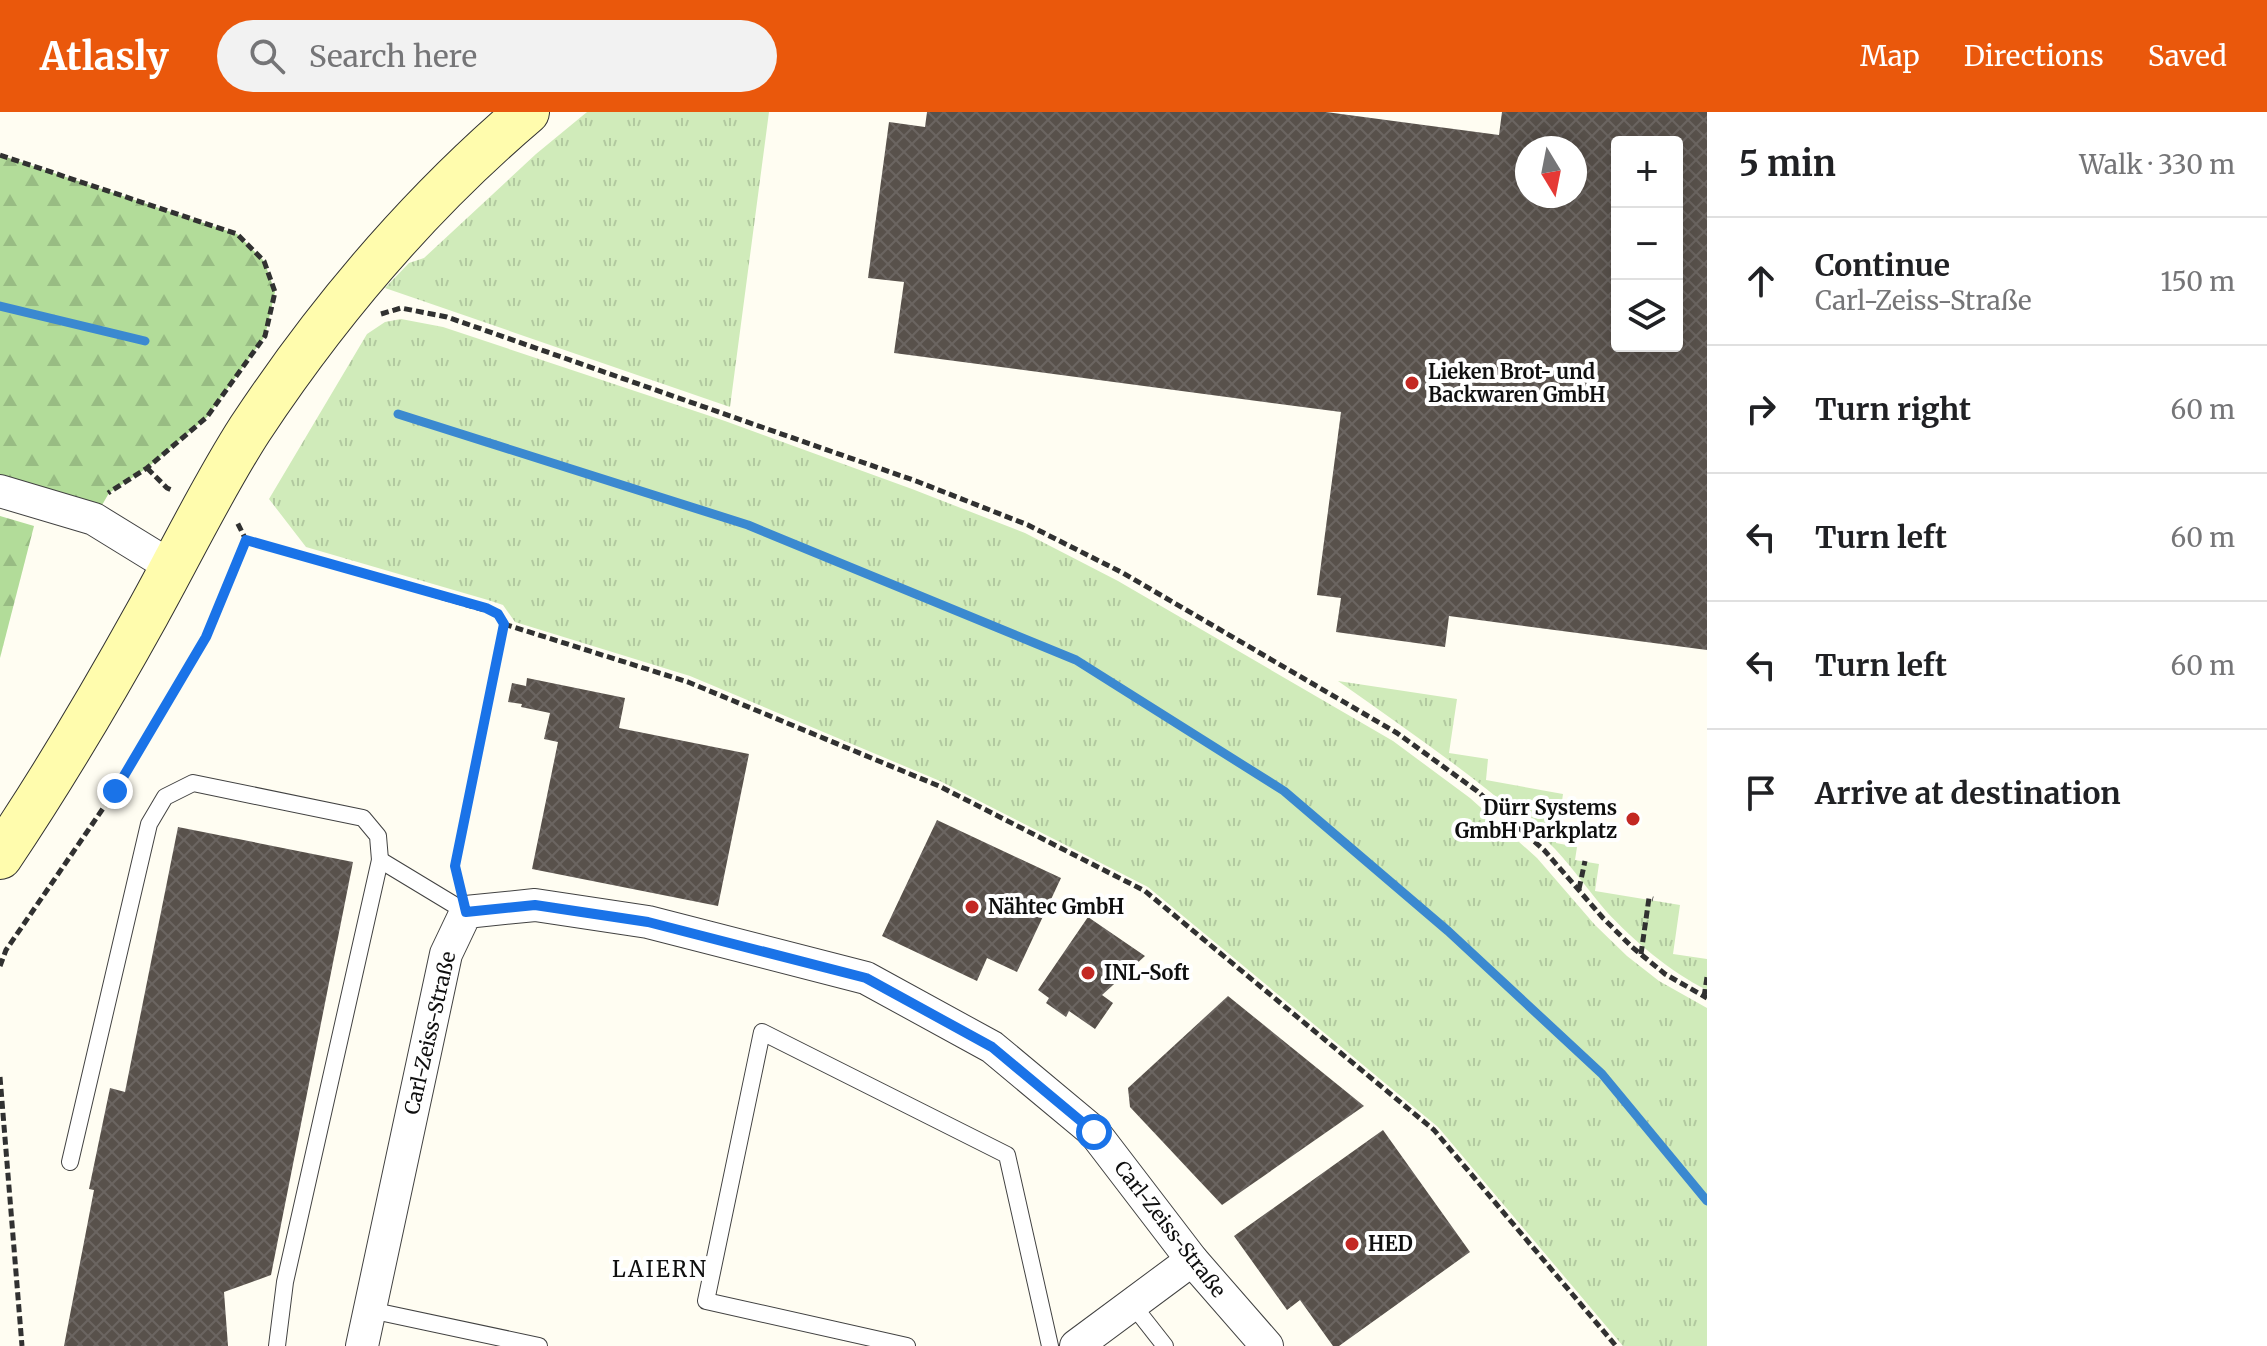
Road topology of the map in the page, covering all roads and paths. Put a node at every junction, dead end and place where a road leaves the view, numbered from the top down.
1 (527, 112) edge
2 (0, 155) edge
3 (372, 321) dead end
4 (0, 491) edge
5 (243, 514) dead end
6 (94, 519) junction
7 (246, 540) junction
8 (172, 567) junction
9 (504, 624) junction
10 (0, 857) edge
11 (380, 860) junction
12 (1585, 861) dead end
13 (1579, 890) junction
14 (1653, 899) dead end
15 (466, 912) junction
16 (1641, 954) junction
17 (0, 966) edge
18 (1707, 977) edge
19 (1705, 997) edge
20 (0, 1077) edge
21 (70, 1162) dead end
22 (1192, 1260) junction
23 (1132, 1304) junction
24 (370, 1310) junction
25 (22, 1346) edge
26 (277, 1346) edge
27 (362, 1346) edge
28 (539, 1346) edge
29 (907, 1346) edge
30 (1050, 1346) edge
31 (1076, 1346) edge
32 (1165, 1346) edge
33 (1267, 1346) edge
34 (1616, 1346) edge

1 - 8 main road
2 - 6 path
3 - 13 path
4 - 6 street
5 - 7 path
6 - 8 street
7 - 9 path
7 - 17 path
8 - 10 main road
9 - 15 path
9 - 34 path
11 - 15 lane
11 - 21 lane
11 - 26 lane
12 - 13 path
13 - 16 path
14 - 16 path
15 - 22 street, Carl-Zeiss-Straße
15 - 24 street, Carl-Zeiss-Straße
16 - 19 path
18 - 19 path
20 - 25 path
22 - 23 street
22 - 33 street, Carl-Zeiss-Straße
23 - 31 street
23 - 32 lane
24 - 27 street, Carl-Zeiss-Straße
24 - 28 lane
29 - 30 lane

